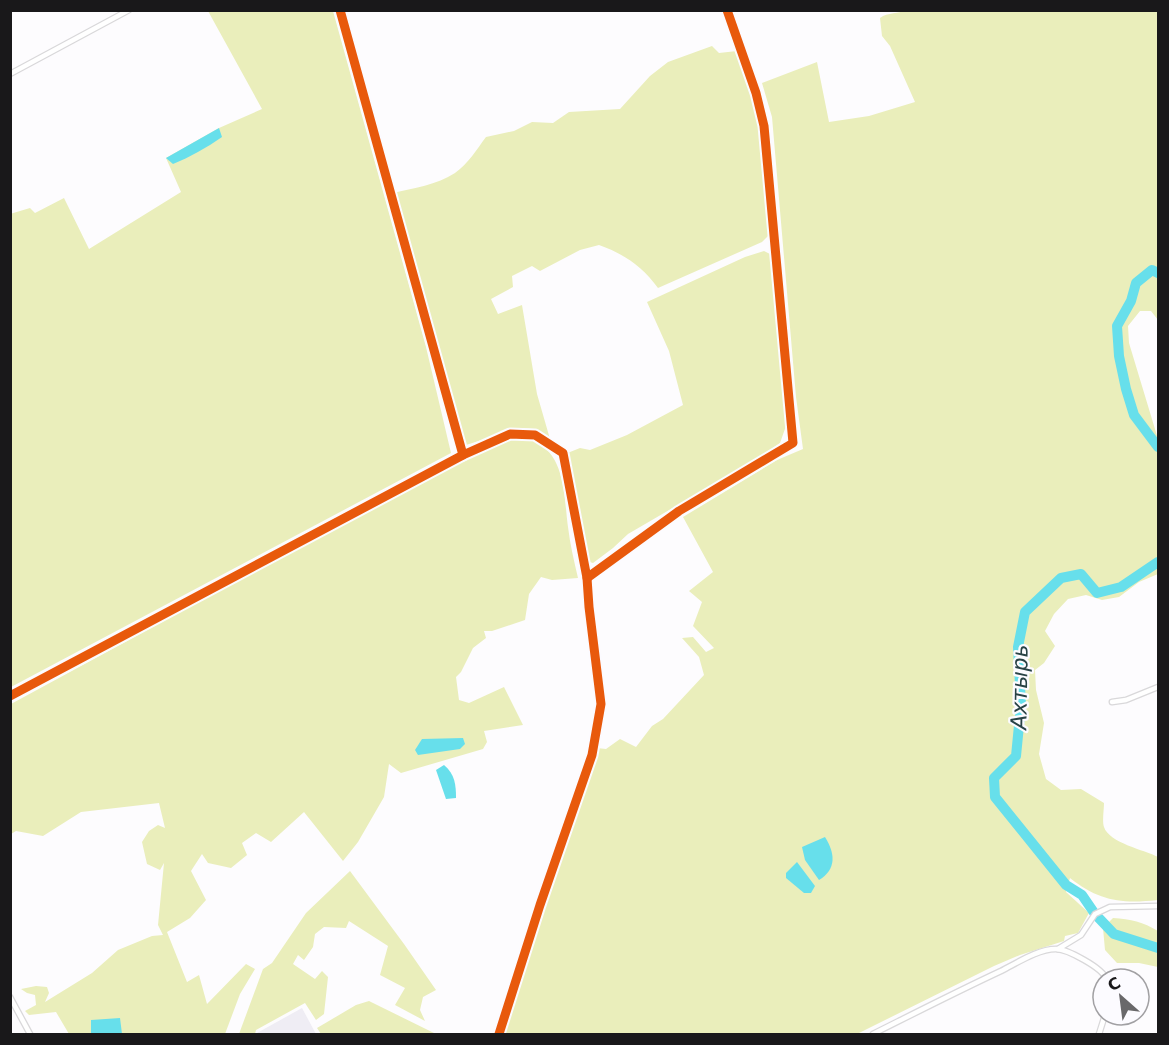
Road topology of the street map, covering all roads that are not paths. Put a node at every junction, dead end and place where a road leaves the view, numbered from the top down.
1 (129, 10) edge
2 (340, 10) edge
3 (727, 10) edge
4 (10, 74) edge
5 (463, 455) junction
6 (587, 579) junction
7 (1158, 687) edge
8 (10, 696) edge
9 (1112, 702) dead end
10 (1158, 906) edge
11 (1058, 949) junction
12 (1094, 967) edge
13 (10, 996) edge
14 (30, 1035) edge
15 (499, 1035) edge
16 (873, 1035) edge

1 - 4 street
2 - 5 street
3 - 6 street
5 - 6 street
5 - 8 street
6 - 15 street
7 - 9 street
10 - 11 street
11 - 12 street
11 - 16 street
13 - 14 street

